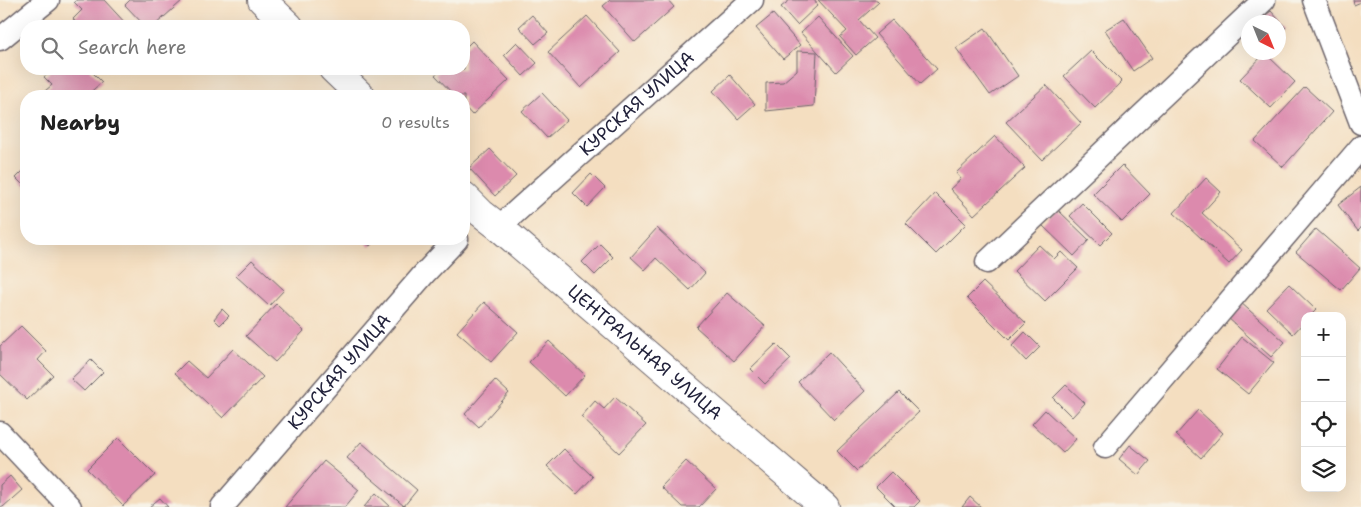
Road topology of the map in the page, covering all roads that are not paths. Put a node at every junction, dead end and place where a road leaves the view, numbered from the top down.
1 (48, 0) edge
2 (262, 0) edge
3 (752, 0) edge
4 (1264, 0) edge
5 (1314, 0) edge
6 (23, 20) edge
7 (283, 20) edge
8 (20, 23) edge
9 (0, 39) edge
10 (339, 75) edge
11 (355, 90) edge
12 (1361, 123) edge
13 (1361, 148) edge
14 (477, 217) edge
15 (451, 245) edge
16 (988, 262) dead end
17 (0, 434) edge
18 (1105, 447) dead end
19 (70, 507) edge
20 (222, 507) edge
21 (825, 507) edge

1 - 6 street
2 - 7 street
3 - 14 street, КУРСКАЯ УЛИЦА
4 - 16 street
5 - 12 street
8 - 9 street
10 - 11 street
13 - 18 street
14 - 21 street, ЦЕНТРАЛЬНАЯ УЛИЦА
15 - 20 street, КУРСКАЯ УЛИЦА
17 - 19 street

